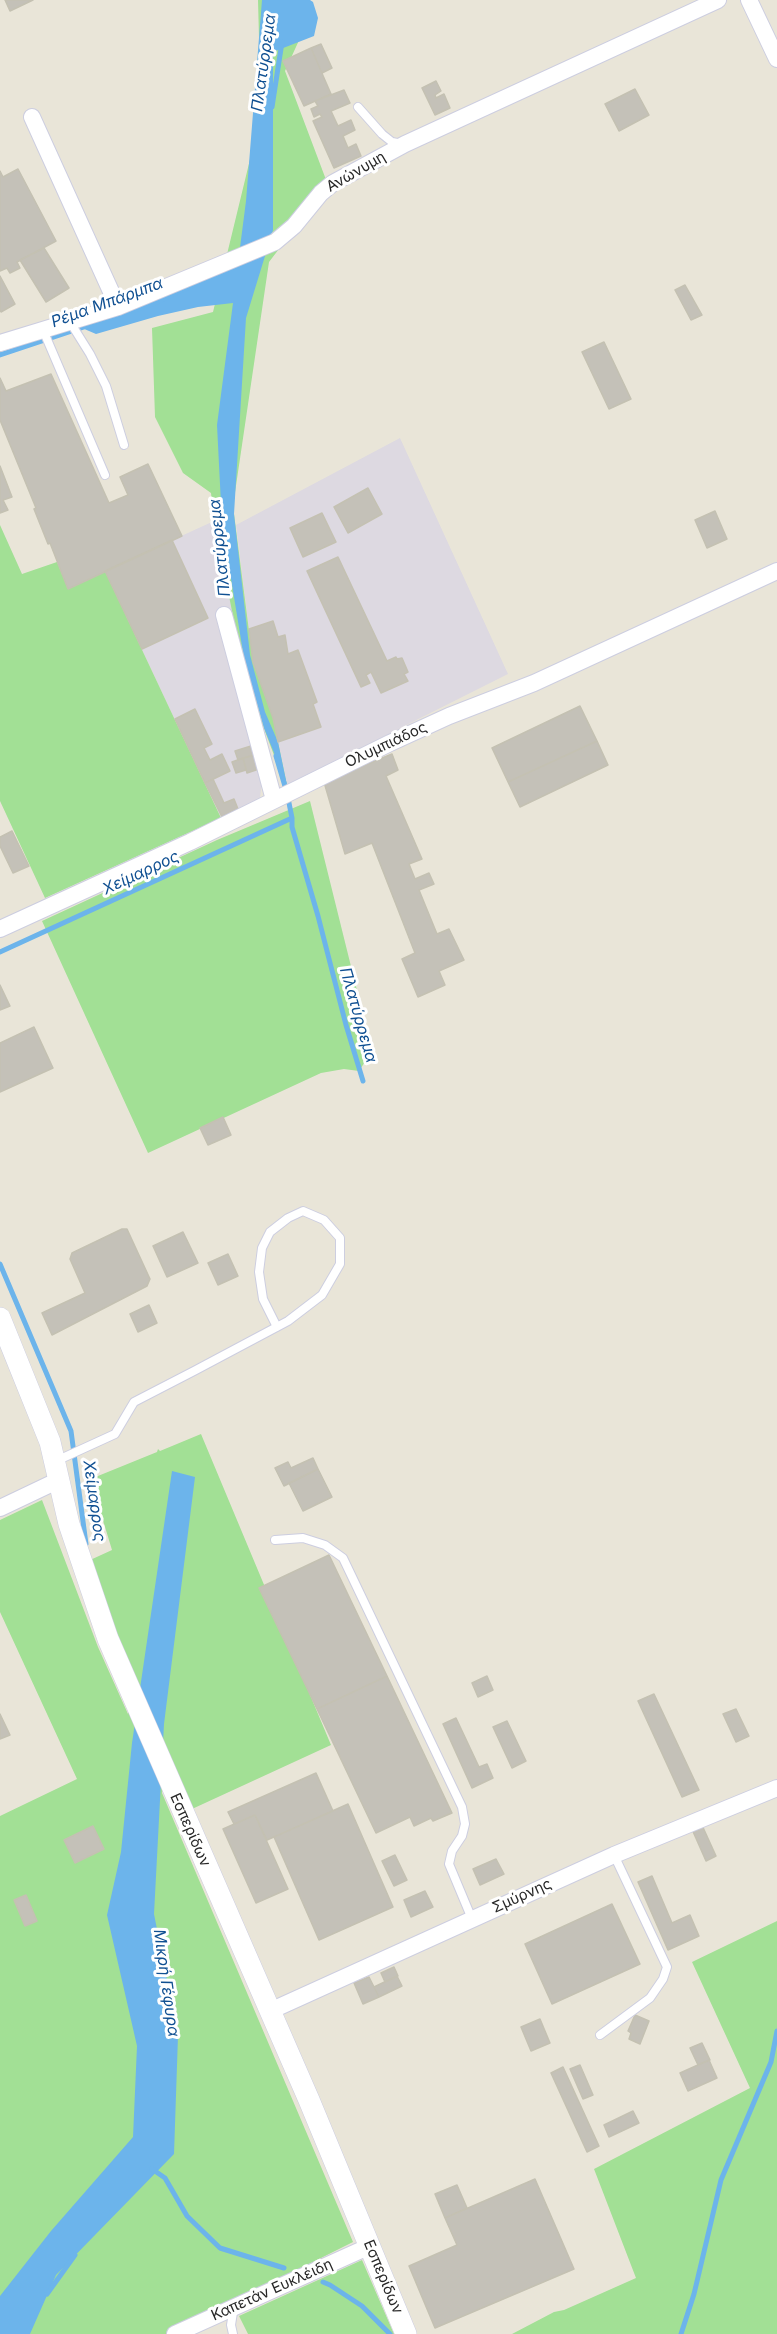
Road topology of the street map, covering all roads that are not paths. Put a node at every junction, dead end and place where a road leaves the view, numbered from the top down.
1 (718, 0) edge
2 (749, 0) edge
3 (777, 59) edge
4 (358, 107) dead end
5 (32, 117) dead end
6 (405, 144) junction
7 (118, 308) junction
8 (70, 322) junction
9 (44, 330) junction
10 (0, 343) edge
11 (124, 446) dead end
12 (105, 475) dead end
13 (777, 571) edge
14 (224, 615) dead end
15 (274, 800) junction
16 (0, 929) edge
17 (0, 1318) edge
18 (277, 1327) junction
19 (57, 1470) junction
20 (0, 1508) edge
21 (275, 1540) dead end
22 (777, 1788) edge
23 (614, 1855) junction
24 (472, 1919) junction
25 (270, 2011) junction
26 (600, 2035) dead end
27 (370, 2246) junction
28 (234, 2306) junction
29 (175, 2334) edge
30 (233, 2334) edge
31 (406, 2334) edge

1 - 6 street, Ανώνυμη
2 - 3 street
4 - 6 lane
5 - 7 street
6 - 7 street, Ανώνυμη
7 - 8 street, Ανώνυμη
8 - 9 street, Ανώνυμη
8 - 11 lane
9 - 10 street, Ανώνυμη
9 - 12 lane
13 - 15 street, Ολυμπιάδος
14 - 15 street
15 - 16 street, Ολυμπιάδος
17 - 19 street, Εσπερίδων
18 - 18 lane
18 - 19 lane
19 - 20 street
19 - 25 street, Εσπερίδων
21 - 24 lane
22 - 23 street, Σμύρνης
23 - 24 street, Σμύρνης
23 - 26 lane
24 - 25 street, Σμύρνης
25 - 27 street, Εσπερίδων
27 - 28 street, Καπετάν Ευκλέιδη
27 - 31 street, Εσπερίδων
28 - 29 street, Καπετάν Ευκλέιδη
28 - 30 lane

